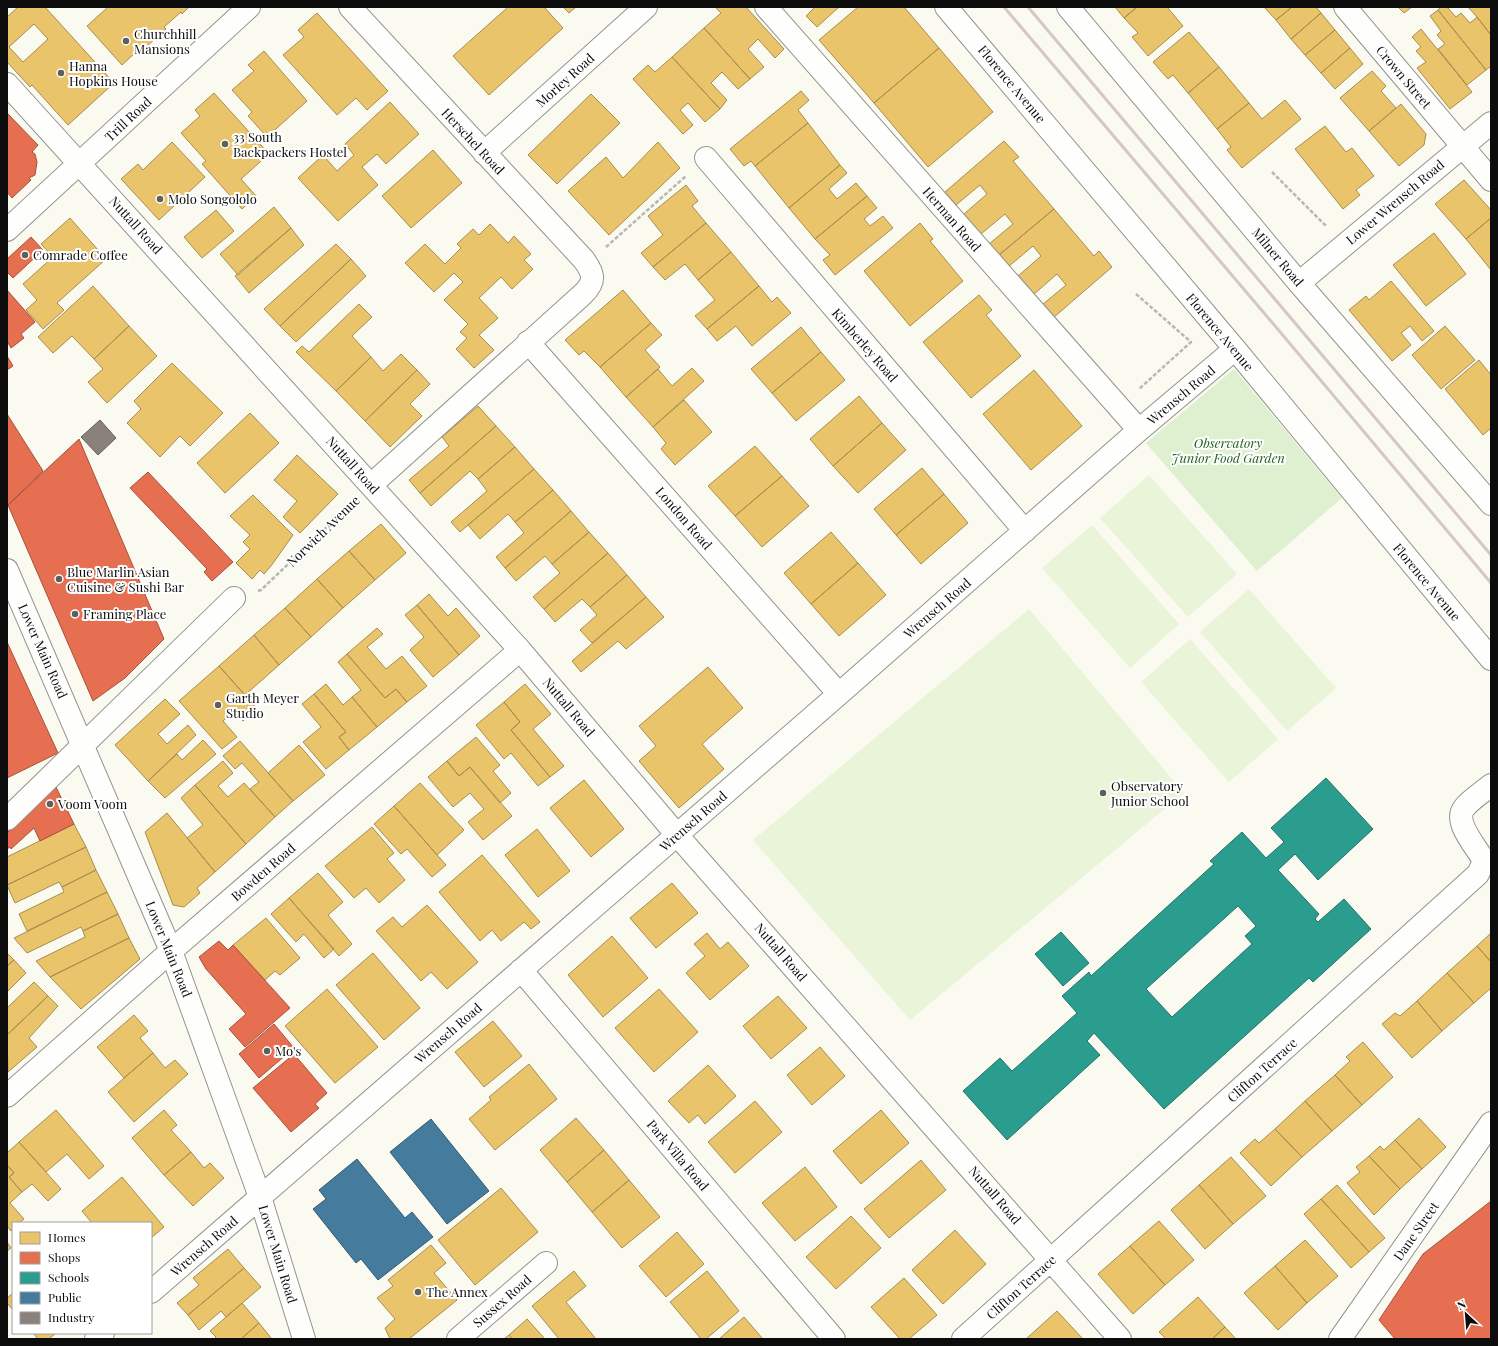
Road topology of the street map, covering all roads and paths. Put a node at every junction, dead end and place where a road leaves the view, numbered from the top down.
1 (249, 7) edge
2 (350, 7) edge
3 (646, 7) edge
4 (766, 7) edge
5 (946, 7) edge
6 (1068, 7) edge
7 (1345, 7) edge
8 (7, 84) edge
9 (1491, 123) edge
10 (1462, 146) junction
11 (484, 153) junction
12 (706, 158) joint
13 (80, 163) junction
14 (1272, 172) dead end
15 (1491, 180) edge
16 (7, 230) edge
17 (1344, 244) junction
18 (588, 269) junction
19 (1299, 283) junction
20 (1136, 294) dead end
21 (528, 342) junction
22 (1235, 350) junction
23 (1118, 407) junction
24 (1139, 430) junction
25 (371, 485) junction
26 (1491, 504) edge
27 (1025, 531) junction
28 (7, 570) edge
29 (234, 598) joint
30 (520, 650) junction
31 (1491, 659) edge
32 (839, 694) junction
33 (84, 746) junction
34 (1491, 785) edge
35 (7, 819) edge
36 (677, 835) junction
37 (171, 951) junction
38 (521, 970) junction
39 (7, 1096) edge
40 (1491, 1123) edge
41 (260, 1197) junction
42 (1052, 1260) junction
43 (546, 1264) dead end
44 (152, 1291) edge
45 (304, 1339) edge
46 (458, 1339) edge
47 (834, 1339) edge
48 (963, 1339) edge
49 (1120, 1339) edge
50 (1340, 1339) edge

1 - 13 street, Trill Road
2 - 11 street, Herschel Road
3 - 11 street, Morley Road
4 - 23 street, Herman Road
5 - 22 street, Florence Avenue
6 - 19 street, Milner Road
7 - 10 street, Crown Street
8 - 13 street, Nuttall Road
9 - 10 street, Lower Wrensch Road
10 - 15 street, Crown Street
10 - 17 street, Lower Wrensch Road
11 - 18 street, Herschel Road
12 - 18 path
12 - 27 street, Kimberley Road
13 - 16 street, Trill Road
13 - 25 street, Nuttall Road
14 - 17 path
17 - 19 street, Lower Wrensch Road
18 - 21 street, Norwich Avenue
19 - 26 street, Milner Road
20 - 23 path
21 - 25 street, Norwich Avenue
21 - 32 street, London Road
22 - 24 street, Wrensch Road
22 - 31 street, Florence Avenue
23 - 24 street, Herman Road
24 - 27 street, Wrensch Road
25 - 29 path, Norwich Avenue
25 - 30 street, Nuttall Road
27 - 32 street, Wrensch Road
28 - 33 street, Lower Main Road
29 - 33 street
30 - 36 street, Nuttall Road
30 - 37 street, Bowden Road
32 - 36 street, Wrensch Road
33 - 35 street
33 - 37 street, Lower Main Road
34 - 42 street, Clifton Terrace
36 - 38 street, Wrensch Road
36 - 42 street, Nuttall Road
37 - 39 street, Bowden Road
37 - 41 street, Lower Main Road
38 - 41 street, Wrensch Road
38 - 47 street, Park Villa Road
40 - 50 street, Dane Street
41 - 44 street, Wrensch Road
41 - 45 street, Lower Main Road
42 - 48 street, Clifton Terrace
42 - 49 street, Nuttall Road
43 - 46 street, Sussex Road

